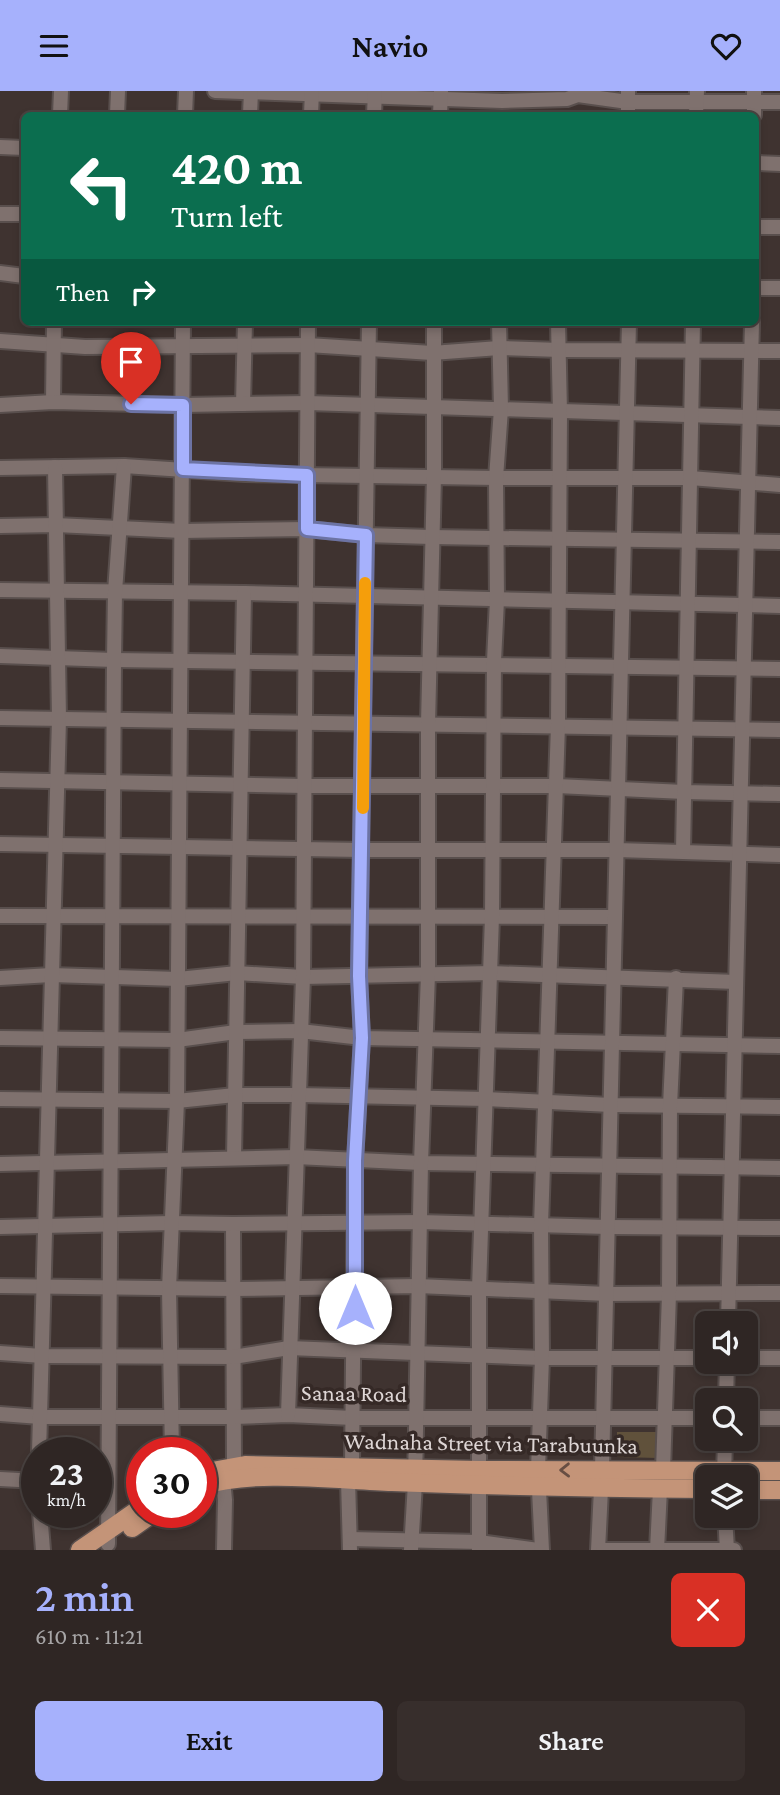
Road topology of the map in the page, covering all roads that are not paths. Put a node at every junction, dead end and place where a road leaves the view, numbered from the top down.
1 (61, 91) edge
2 (118, 91) edge
3 (186, 91) edge
4 (215, 91) edge
5 (251, 92) edge
6 (312, 92) edge
7 (375, 94) edge
8 (441, 95) edge
9 (568, 95) edge
10 (501, 102) edge
11 (628, 103) edge
12 (697, 103) edge
13 (754, 103) edge
14 (780, 103) edge
15 (60, 112) edge
16 (117, 112) edge
17 (185, 112) edge
18 (250, 112) edge
19 (311, 112) edge
20 (374, 112) edge
21 (0, 147) edge
22 (21, 148) edge
23 (759, 163) edge
24 (780, 164) edge
25 (0, 213) edge
26 (21, 214) edge
27 (759, 227) edge
28 (780, 227) edge
29 (0, 273) edge
30 (21, 276) edge
31 (759, 288) edge
32 (780, 288) edge
33 (54, 326) edge
34 (183, 326) edge
35 (245, 326) edge
36 (308, 326) edge
37 (369, 326) edge
38 (434, 326) edge
39 (499, 326) edge
40 (558, 326) edge
41 (629, 326) edge
42 (693, 326) edge
43 (752, 326) edge
44 (0, 341) edge
45 (53, 344) junction
46 (182, 345) junction
47 (245, 345) junction
48 (308, 345) junction
49 (499, 348) junction
50 (369, 349) junction
51 (560, 350) junction
52 (629, 350) junction
53 (751, 351) junction
54 (780, 351) edge
55 (692, 352) junction
56 (434, 353) junction
57 (52, 402) junction
58 (308, 403) junction
59 (243, 404) junction
60 (0, 405) edge
61 (183, 405) junction
62 (368, 406) junction
63 (433, 407) junction
64 (501, 409) junction
65 (560, 413) junction
66 (626, 413) junction
67 (691, 417) junction
68 (751, 417) junction
69 (780, 418) edge
70 (124, 466) junction
71 (55, 467) junction
72 (0, 468) edge
73 (183, 469) junction
74 (307, 475) junction
75 (367, 475) junction
76 (434, 476) junction
77 (496, 478) junction
78 (559, 478) junction
79 (690, 478) junction
80 (626, 479) junction
81 (748, 482) junction
82 (780, 485) edge
83 (56, 525) junction
84 (0, 526) edge
85 (121, 529) junction
86 (307, 529) junction
87 (182, 531) junction
88 (366, 535) junction
89 (431, 537) junction
90 (497, 537) junction
91 (558, 539) junction
92 (689, 539) junction
93 (625, 540) junction
94 (747, 541) junction
95 (780, 542) edge
96 (0, 590) edge
97 (57, 591) junction
98 (115, 592) junction
99 (182, 593) junction
100 (243, 593) junction
101 (306, 595) junction
102 (365, 596) junction
103 (430, 598) junction
104 (497, 600) junction
105 (558, 601) junction
106 (623, 603) junction
107 (688, 604) junction
108 (745, 605) junction
109 (780, 606) edge
110 (0, 656) edge
111 (57, 657) junction
112 (114, 660) junction
113 (181, 661) junction
114 (242, 661) junction
115 (306, 662) junction
116 (364, 663) junction
117 (429, 664) junction
118 (494, 665) junction
119 (558, 665) junction
120 (621, 666) junction
121 (686, 667) junction
122 (744, 668) junction
123 (780, 669) edge
124 (0, 718) edge
125 (58, 719) junction
126 (114, 720) junction
127 (180, 721) junction
128 (241, 721) junction
129 (305, 722) junction
130 (363, 723) junction
131 (428, 724) junction
132 (494, 725) junction
133 (558, 726) junction
134 (620, 727) junction
135 (685, 728) junction
136 (742, 729) junction
137 (780, 730) edge
138 (56, 779) junction
139 (0, 780) edge
140 (180, 782) junction
141 (114, 783) junction
142 (241, 784) junction
143 (304, 786) junction
144 (363, 786) junction
145 (429, 786) junction
146 (493, 786) junction
147 (557, 786) junction
148 (618, 790) junction
149 (684, 792) junction
150 (741, 793) junction
151 (780, 794) edge
152 (0, 844) edge
153 (55, 845) junction
154 (113, 846) junction
155 (179, 847) junction
156 (239, 848) junction
157 (304, 848) junction
158 (493, 848) junction
159 (429, 849) junction
160 (362, 850) junction
161 (555, 850) junction
162 (617, 850) junction
163 (683, 851) junction
164 (739, 854) junction
165 (780, 855) edge
166 (0, 916) edge
167 (53, 916) junction
168 (114, 916) junction
169 (179, 916) junction
170 (238, 916) junction
171 (303, 917) junction
172 (360, 917) junction
173 (428, 917) junction
174 (492, 917) junction
175 (552, 917) junction
176 (615, 917) junction
177 (237, 972) junction
178 (491, 973) junction
179 (428, 974) junction
180 (51, 975) junction
181 (551, 975) junction
182 (359, 976) junction
183 (303, 977) junction
184 (614, 977) junction
185 (0, 978) edge
186 (111, 978) junction
187 (676, 978) junction
188 (178, 979) junction
189 (736, 982) junction
190 (300, 1031) junction
191 (236, 1032) junction
192 (0, 1038) edge
193 (49, 1038) junction
194 (362, 1038) junction
195 (112, 1039) junction
196 (427, 1039) junction
197 (177, 1040) junction
198 (489, 1041) junction
199 (548, 1042) junction
200 (612, 1044) junction
201 (674, 1045) junction
202 (734, 1045) junction
203 (780, 1046) edge
204 (235, 1095) junction
205 (299, 1095) junction
206 (358, 1096) junction
207 (423, 1097) junction
208 (0, 1099) edge
209 (486, 1099) junction
210 (47, 1100) junction
211 (112, 1100) junction
212 (177, 1101) junction
213 (547, 1102) junction
214 (611, 1105) junction
215 (670, 1106) junction
216 (733, 1107) junction
217 (780, 1107) edge
218 (296, 1157) junction
219 (234, 1158) junction
220 (355, 1161) junction
221 (46, 1162) junction
222 (175, 1162) junction
223 (110, 1163) junction
224 (421, 1163) junction
225 (543, 1163) junction
226 (0, 1164) edge
227 (482, 1164) junction
228 (610, 1165) junction
229 (670, 1167) junction
230 (732, 1167) junction
231 (780, 1168) edge
232 (355, 1222) junction
233 (420, 1222) junction
234 (482, 1222) junction
235 (171, 1223) junction
236 (293, 1223) junction
237 (111, 1224) junction
238 (233, 1224) junction
239 (44, 1226) junction
240 (541, 1226) junction
241 (669, 1226) junction
242 (0, 1227) edge
243 (608, 1227) junction
244 (731, 1227) junction
245 (780, 1228) edge
246 (0, 1286) edge
247 (355, 1286) junction
248 (418, 1286) junction
249 (44, 1287) junction
250 (292, 1287) junction
251 (110, 1288) junction
252 (479, 1288) junction
253 (169, 1289) junction
254 (233, 1289) junction
255 (542, 1290) junction
256 (780, 1293) edge
257 (607, 1294) junction
258 (669, 1294) junction
259 (730, 1294) junction
260 (729, 1311) edge
261 (289, 1348) junction
262 (355, 1351) junction
263 (416, 1352) junction
264 (0, 1353) edge
265 (479, 1354) junction
266 (42, 1356) junction
267 (170, 1356) junction
268 (110, 1357) junction
269 (233, 1357) junction
270 (542, 1357) junction
271 (605, 1358) junction
272 (667, 1358) junction
273 (695, 1358) edge
274 (758, 1358) edge
275 (780, 1358) edge
276 (0, 1414) edge
277 (288, 1415) junction
278 (40, 1417) junction
279 (109, 1417) junction
280 (170, 1417) junction
281 (234, 1417) junction
282 (353, 1417) junction
283 (478, 1417) junction
284 (416, 1418) junction
285 (540, 1418) junction
286 (604, 1418) junction
287 (666, 1418) junction
288 (695, 1418) edge
289 (758, 1418) edge
290 (780, 1418) edge
291 (39, 1437) edge
292 (171, 1437) edge
293 (603, 1469) junction
294 (663, 1470) junction
295 (780, 1471) edge
296 (695, 1472) edge
297 (758, 1472) edge
298 (217, 1473) edge
299 (229, 1473) junction
300 (350, 1473) junction
301 (415, 1475) junction
302 (479, 1478) junction
303 (539, 1478) junction
304 (0, 1479) edge
305 (217, 1479) edge
306 (21, 1480) edge
307 (602, 1488) junction
308 (660, 1489) junction
309 (695, 1489) edge
310 (758, 1490) edge
311 (780, 1490) edge
312 (126, 1522) edge
313 (40, 1528) edge
314 (128, 1528) edge
315 (726, 1528) edge
316 (105, 1542) edge
317 (350, 1545) edge
318 (411, 1546) edge
319 (479, 1546) edge
320 (657, 1549) edge
321 (43, 1550) edge
322 (80, 1550) edge
323 (224, 1550) edge
324 (540, 1550) edge
325 (601, 1550) edge
326 (727, 1550) edge
327 (734, 1550) edge

1 - 15 street
2 - 16 street
3 - 17 street
4 - 5 street
5 - 6 street
5 - 18 street
6 - 7 street
6 - 19 street
7 - 8 street
7 - 20 street
8 - 10 street
9 - 10 street
9 - 11 street
11 - 12 street
12 - 13 street
13 - 14 street
21 - 22 street
23 - 24 street
25 - 26 street
27 - 28 street
29 - 30 street
31 - 32 street
33 - 45 street
34 - 46 street
35 - 47 street
36 - 48 street
37 - 50 street
38 - 56 street
39 - 49 street
40 - 51 street
41 - 52 street
42 - 55 street
43 - 53 street
44 - 45 street
45 - 46 street
45 - 57 street
46 - 47 street
46 - 61 street
47 - 48 street
47 - 59 street
48 - 50 street
48 - 58 street
49 - 51 street
49 - 56 street
49 - 64 street
50 - 56 street
50 - 62 street
51 - 52 street
51 - 65 street
52 - 55 street
52 - 66 street
53 - 54 street
53 - 55 street
53 - 68 street
55 - 67 street
56 - 63 street
57 - 60 street
57 - 61 street
58 - 59 street
58 - 62 street
58 - 74 street
59 - 61 street
61 - 73 street
62 - 63 street
62 - 75 street
63 - 64 street
63 - 76 street
64 - 65 street
64 - 77 street
65 - 66 street
65 - 78 street
66 - 67 street
66 - 80 street
67 - 68 street
67 - 79 street
68 - 69 street
68 - 81 street
70 - 71 street
70 - 73 street
70 - 85 street
71 - 72 street
71 - 83 street
73 - 74 street
73 - 87 street
74 - 75 street
74 - 86 street
75 - 76 street
75 - 88 street
76 - 77 street
76 - 89 street
77 - 78 street
77 - 90 street
78 - 80 street
78 - 91 street
79 - 80 street
79 - 81 street
79 - 92 street
80 - 93 street
81 - 82 street
81 - 94 street
83 - 84 street
83 - 85 street
83 - 97 street
85 - 87 street
85 - 98 street
86 - 87 street
86 - 88 street
86 - 101 street
87 - 99 street
88 - 89 street
88 - 102 street
89 - 90 street
89 - 103 street
90 - 91 street
90 - 104 street
91 - 93 street
91 - 105 street
92 - 93 street
92 - 94 street
92 - 107 street
93 - 106 street
94 - 95 street
94 - 108 street
96 - 97 street
97 - 98 street
97 - 111 street
98 - 99 street
98 - 112 street
99 - 100 street
99 - 113 street
100 - 101 street
100 - 114 street
101 - 102 street
101 - 115 street
102 - 103 street
102 - 116 street
103 - 104 street
103 - 117 street
104 - 105 street
104 - 118 street
105 - 106 street
105 - 119 street
106 - 107 street
106 - 120 street
107 - 108 street
107 - 121 street
108 - 109 street
108 - 122 street
110 - 111 street
111 - 112 street
111 - 125 street
112 - 113 street
112 - 126 street
113 - 114 street
113 - 127 street
114 - 115 street
114 - 128 street
115 - 116 street
115 - 129 street
116 - 117 street
116 - 130 street
117 - 118 street
117 - 131 street
118 - 119 street
118 - 132 street
119 - 120 street
119 - 133 street
120 - 121 street
120 - 134 street
121 - 122 street
121 - 135 street
122 - 123 street
122 - 136 street
124 - 125 street
125 - 126 street
125 - 138 street
126 - 127 street
126 - 141 street
127 - 128 street
127 - 140 street
128 - 129 street
128 - 142 street
129 - 130 street
129 - 143 street
130 - 131 street
130 - 144 street
131 - 132 street
131 - 145 street
132 - 133 street
132 - 146 street
133 - 134 street
133 - 147 street
134 - 135 street
134 - 148 street
135 - 136 street
135 - 149 street
136 - 137 street
136 - 150 street
138 - 139 street
138 - 141 street
138 - 153 street
140 - 141 street
140 - 142 street
140 - 155 street
141 - 154 street
142 - 143 street
142 - 156 street
143 - 144 street
143 - 157 street
144 - 145 street
144 - 160 street
145 - 146 street
145 - 159 street
146 - 147 street
146 - 158 street
147 - 148 street
147 - 161 street
148 - 149 street
148 - 162 street
149 - 150 street
149 - 163 street
150 - 151 street
150 - 164 street
152 - 153 street
153 - 154 street
153 - 167 street
154 - 155 street
154 - 168 street
155 - 156 street
155 - 169 street
156 - 157 street
156 - 170 street
157 - 160 street
157 - 171 street
158 - 159 street
158 - 161 street
158 - 174 street
159 - 160 street
159 - 173 street
160 - 172 street
161 - 162 street
161 - 175 street
162 - 163 street
162 - 176 street
163 - 164 street
164 - 165 street
164 - 189 street
166 - 167 street
167 - 168 street
167 - 180 street
168 - 169 street
168 - 186 street
169 - 170 street
169 - 188 street
170 - 171 street
170 - 177 street
171 - 172 street
171 - 183 street
172 - 173 street
172 - 182 street
173 - 174 street
173 - 179 street
174 - 175 street
174 - 178 street
175 - 176 street
175 - 181 street
176 - 184 street
177 - 183 street
177 - 188 street
177 - 191 street
178 - 179 street
178 - 181 street
178 - 198 street
179 - 182 street
179 - 196 street
180 - 185 street
180 - 186 street
180 - 193 street
181 - 184 street
181 - 199 street
182 - 183 street
182 - 194 street
183 - 190 street
184 - 187 street
184 - 200 street
186 - 188 street
186 - 195 street
187 - 189 street
187 - 201 street
188 - 197 street
189 - 202 street
190 - 191 street
190 - 194 street
190 - 205 street
191 - 197 street
191 - 204 street
192 - 193 street
193 - 195 street
193 - 210 street
194 - 196 street
194 - 206 street
195 - 197 street
195 - 211 street
196 - 198 street
196 - 207 street
197 - 212 street
198 - 199 street
198 - 209 street
199 - 200 street
199 - 213 street
200 - 201 street
200 - 214 street
201 - 202 street
201 - 215 street
202 - 203 street
202 - 216 street
204 - 205 street
204 - 212 street
204 - 219 street
205 - 206 street
205 - 218 street
206 - 207 street
206 - 220 street
207 - 209 street
207 - 224 street
208 - 210 street
209 - 213 street
209 - 227 street
210 - 211 street
210 - 221 street
211 - 212 street
211 - 223 street
212 - 222 street
213 - 214 street
213 - 225 street
214 - 215 street
214 - 228 street
215 - 216 street
215 - 229 street
216 - 217 street
216 - 230 street
218 - 219 street
218 - 220 street
218 - 236 street
219 - 222 street
220 - 224 street
220 - 232 street
221 - 223 street
221 - 226 street
221 - 239 street
222 - 223 street
222 - 235 street
223 - 237 street
224 - 227 street
224 - 233 street
225 - 227 street
225 - 228 street
225 - 240 street
227 - 234 street
228 - 229 street
228 - 243 street
229 - 230 street
229 - 241 street
230 - 231 street
230 - 244 street
232 - 233 street
232 - 236 street
232 - 247 street
233 - 234 street
233 - 248 street
234 - 240 street
234 - 252 street
235 - 237 street
235 - 238 street
235 - 253 street
236 - 238 street
236 - 250 street
237 - 239 street
237 - 251 street
238 - 254 street
239 - 242 street
239 - 249 street
240 - 243 street
240 - 255 street
241 - 243 street
241 - 244 street
241 - 258 street
243 - 257 street
244 - 245 street
244 - 259 street
246 - 249 street
247 - 248 street
247 - 250 street
247 - 262 street
248 - 252 street
248 - 263 street
249 - 251 street
249 - 266 street
250 - 254 street
250 - 261 street
251 - 253 street
251 - 268 street
252 - 255 street
252 - 265 street
253 - 254 street
253 - 267 street
254 - 269 street
255 - 257 street
255 - 270 street
256 - 259 street
257 - 258 street
257 - 271 street
258 - 259 street
258 - 272 street
259 - 260 street
261 - 262 street
261 - 269 street
261 - 277 street
262 - 263 street
262 - 282 street
263 - 265 street
263 - 284 street
264 - 266 street
265 - 270 street
265 - 283 street
266 - 268 street
266 - 278 street
267 - 268 street
267 - 269 street
267 - 280 street
268 - 279 street
269 - 281 street
270 - 271 street
270 - 285 street
271 - 272 street
271 - 286 street
272 - 273 street
272 - 287 street
274 - 275 street
276 - 278 street, Sanaa Road
277 - 281 street, Sanaa Road
277 - 282 street, Sanaa Road
278 - 279 street, Sanaa Road
278 - 291 street
279 - 280 street, Sanaa Road
279 - 316 street
280 - 281 street, Sanaa Road
280 - 292 street
281 - 299 street
282 - 284 street, Sanaa Road
282 - 300 street
283 - 284 street, Sanaa Road
283 - 285 street, Sanaa Road
283 - 302 street
284 - 301 street
285 - 286 street, Sanaa Road
285 - 303 street
286 - 287 street, Sanaa Road
286 - 293 street
287 - 288 street, Sanaa Road
287 - 294 street
289 - 290 street
293 - 294 main road, Wadnaha Street via Tarabuunka
293 -> 303 main road, Wadnaha Street via Tarabuunka
293 - 307 street
294 - 296 main road, Wadnaha Street via Tarabuunka
295 - 297 main road, Wadnaha Street via Tarabuunka
298 - 299 main road
299 - 300 main road
299 - 305 main road
299 - 323 street
300 - 301 main road
300 - 317 street
301 - 302 main road
301 - 318 street
302 - 303 main road
302 - 319 street
303 - 307 main road
303 - 324 street
304 - 306 street
307 - 308 main road
307 - 325 street
308 - 309 main road
308 - 320 street
310 - 311 main road
312 - 316 main road
313 - 321 street
314 - 316 main road
315 - 326 street
316 - 322 main road
317 - 318 street
318 - 319 street
319 - 324 street
320 - 325 street
320 - 326 street
326 - 327 street

